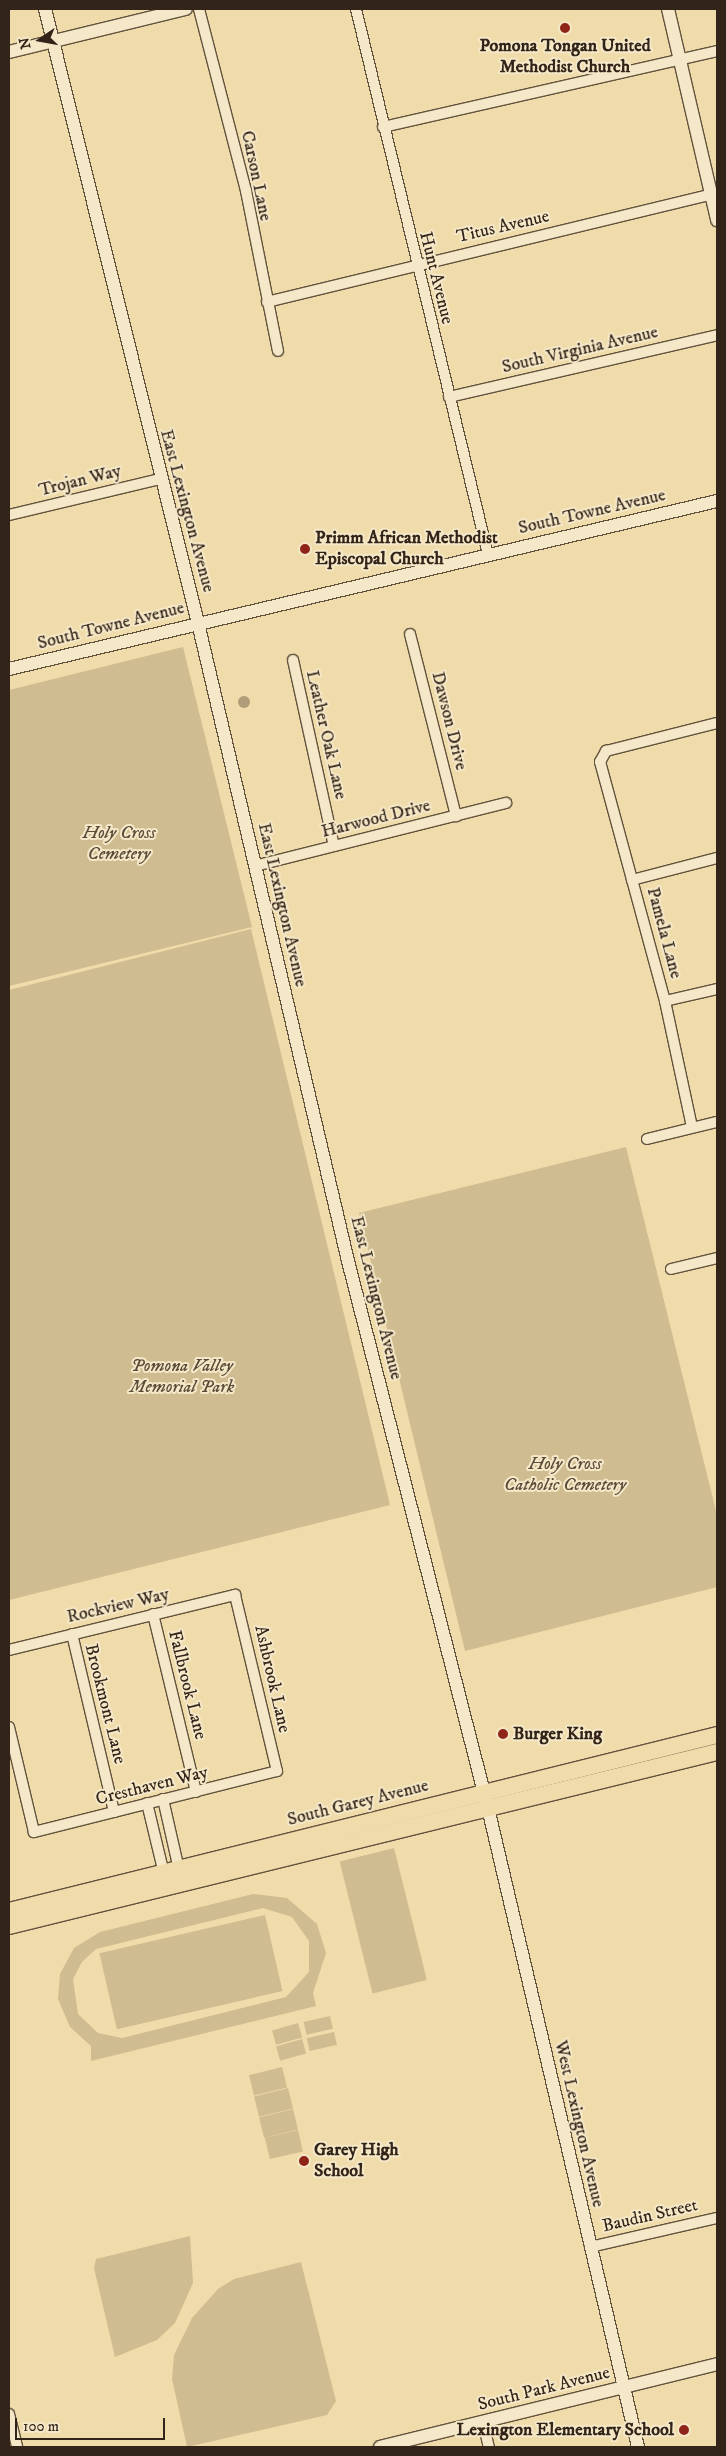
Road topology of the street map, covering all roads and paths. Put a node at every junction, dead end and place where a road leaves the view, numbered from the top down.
1 (45, 9) edge
2 (186, 9) edge
3 (198, 9) edge
4 (356, 9) edge
5 (668, 9) edge
6 (53, 40) junction
7 (717, 51) edge
8 (9, 52) edge
9 (681, 60) junction
10 (384, 127) junction
11 (714, 194) edge
12 (717, 220) edge
13 (416, 264) junction
14 (267, 302) junction
15 (717, 335) edge
16 (278, 350) dead end
17 (449, 397) junction
18 (160, 479) junction
19 (717, 501) edge
20 (9, 515) edge
21 (488, 554) junction
22 (198, 623) junction
23 (410, 634) dead end
24 (293, 660) dead end
25 (9, 670) edge
26 (717, 723) edge
27 (506, 803) dead end
28 (456, 816) junction
29 (334, 846) junction
30 (717, 858) edge
31 (255, 866) junction
32 (632, 880) junction
33 (717, 988) edge
34 (665, 1001) junction
35 (717, 1122) edge
36 (692, 1127) junction
37 (647, 1139) dead end
38 (717, 1258) edge
39 (671, 1269) dead end
40 (235, 1595) joint
41 (153, 1614) junction
42 (72, 1634) junction
43 (9, 1650) edge
44 (9, 1727) edge
45 (717, 1735) edge
46 (717, 1752) edge
47 (277, 1771) joint
48 (196, 1792) junction
49 (163, 1799) junction
50 (486, 1800) junction
51 (147, 1803) junction
52 (114, 1812) junction
53 (173, 1877) junction
54 (9, 1911) edge
55 (9, 1926) edge
56 (717, 2218) edge
57 (590, 2247) junction
58 (717, 2364) edge
59 (624, 2386) junction
60 (9, 2414) edge
61 (483, 2422) junction
62 (17, 2447) edge
63 (380, 2447) edge
64 (489, 2447) edge
65 (638, 2447) edge

1 - 6 street, East Lexington Avenue
2 - 6 street
3 - 14 street, Carson Lane
4 - 10 street, Hunt Avenue
5 - 9 street
6 - 8 street
6 - 18 street, East Lexington Avenue
7 - 9 street
9 - 10 street
9 - 11 street
10 - 13 street, Hunt Avenue
11 - 12 street
11 - 13 street, Titus Avenue
13 - 14 street, Titus Avenue
13 - 17 street, Hunt Avenue
14 - 16 street, Carson Lane
15 - 17 street, South Virginia Avenue
17 - 21 street, Hunt Avenue
18 - 20 street, Trojan Way
18 - 22 street, East Lexington Avenue
19 - 21 street, South Towne Avenue
21 - 22 street, South Towne Avenue
22 - 25 street, South Towne Avenue
22 - 31 street, East Lexington Avenue
23 - 28 street, Dawson Drive
24 - 29 street, Leather Oak Lane
26 - 32 street, Pamela Lane
27 - 28 street, Harwood Drive
28 - 29 street, Harwood Drive
29 - 31 street, Harwood Drive
30 - 32 street
31 - 50 street, East Lexington Avenue
32 - 34 street, Pamela Lane
33 - 34 street
34 - 36 street, Pamela Lane
35 - 36 street
36 - 37 street
38 - 39 street
40 - 41 street, Rockview Way
40 - 47 street, Ashbrook Lane
41 - 42 street, Rockview Way
41 - 48 street, Fallbrook Lane
42 - 43 street, Rockview Way
42 - 52 street, Brookmont Lane
44 - 52 street, Cresthaven Way
45 - 50 main road, South Garey Avenue
46 - 50 main road, South Garey Avenue
47 - 48 street, Cresthaven Way
48 - 49 street, Cresthaven Way
49 - 51 street, Cresthaven Way
49 - 53 street
50 - 53 main road, South Garey Avenue
50 - 57 street, West Lexington Avenue
51 - 52 street, Cresthaven Way
51 - 53 street
53 - 54 main road, South Garey Avenue
53 - 55 main road, South Garey Avenue
56 - 57 street, Baudin Street
57 - 59 street, West Lexington Avenue
58 - 59 street, South Park Avenue
59 - 61 street, South Park Avenue
59 - 65 street, West Lexington Avenue
60 - 62 street
61 - 63 street, South Park Avenue
61 - 64 street

